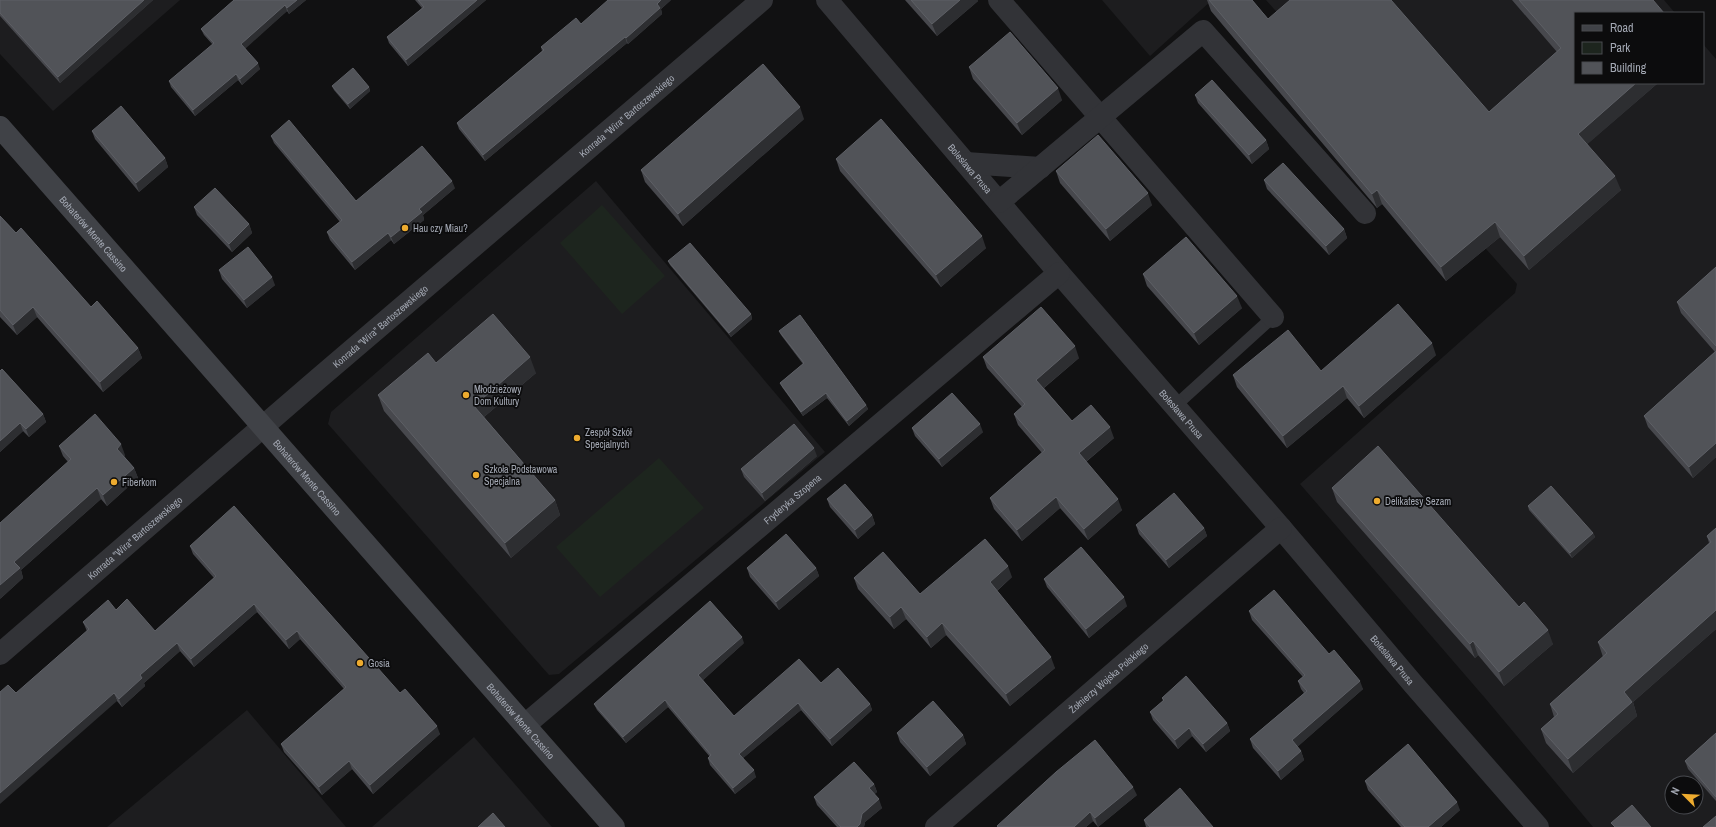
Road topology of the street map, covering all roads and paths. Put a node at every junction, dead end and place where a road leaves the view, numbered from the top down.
1 (762, 0) edge
2 (827, 0) edge
3 (999, 0) edge
4 (1100, 117) junction
5 (0, 127) edge
6 (966, 163) junction
7 (1040, 168) junction
8 (999, 202) junction
9 (1365, 213) dead end
10 (1059, 273) junction
11 (1274, 317) joint
12 (1175, 406) junction
13 (263, 427) junction
14 (1281, 528) junction
15 (0, 654) edge
16 (525, 725) junction
17 (614, 827) edge
18 (936, 827) edge
19 (1538, 827) edge

1 - 13 street, Konrada "Wira" Bartoszewskiego
2 - 6 street, Bolesława Prusa
3 - 4 street
4 - 7 street
4 - 9 street
4 - 11 street
5 - 13 street, Bohaterów Monte Cassino
6 - 7 street
6 - 8 street, Bolesława Prusa
7 - 8 street
8 - 10 street, Bolesława Prusa
10 - 12 street, Bolesława Prusa
10 - 16 street, Fryderyka Szopena
11 - 12 lane
12 - 14 street, Bolesława Prusa
13 - 15 street, Konrada "Wira" Bartoszewskiego
13 - 16 street, Bohaterów Monte Cassino
14 - 18 street, Żołnierzy Wojska Polskiego
14 - 19 street, Bolesława Prusa
16 - 17 street, Bohaterów Monte Cassino

